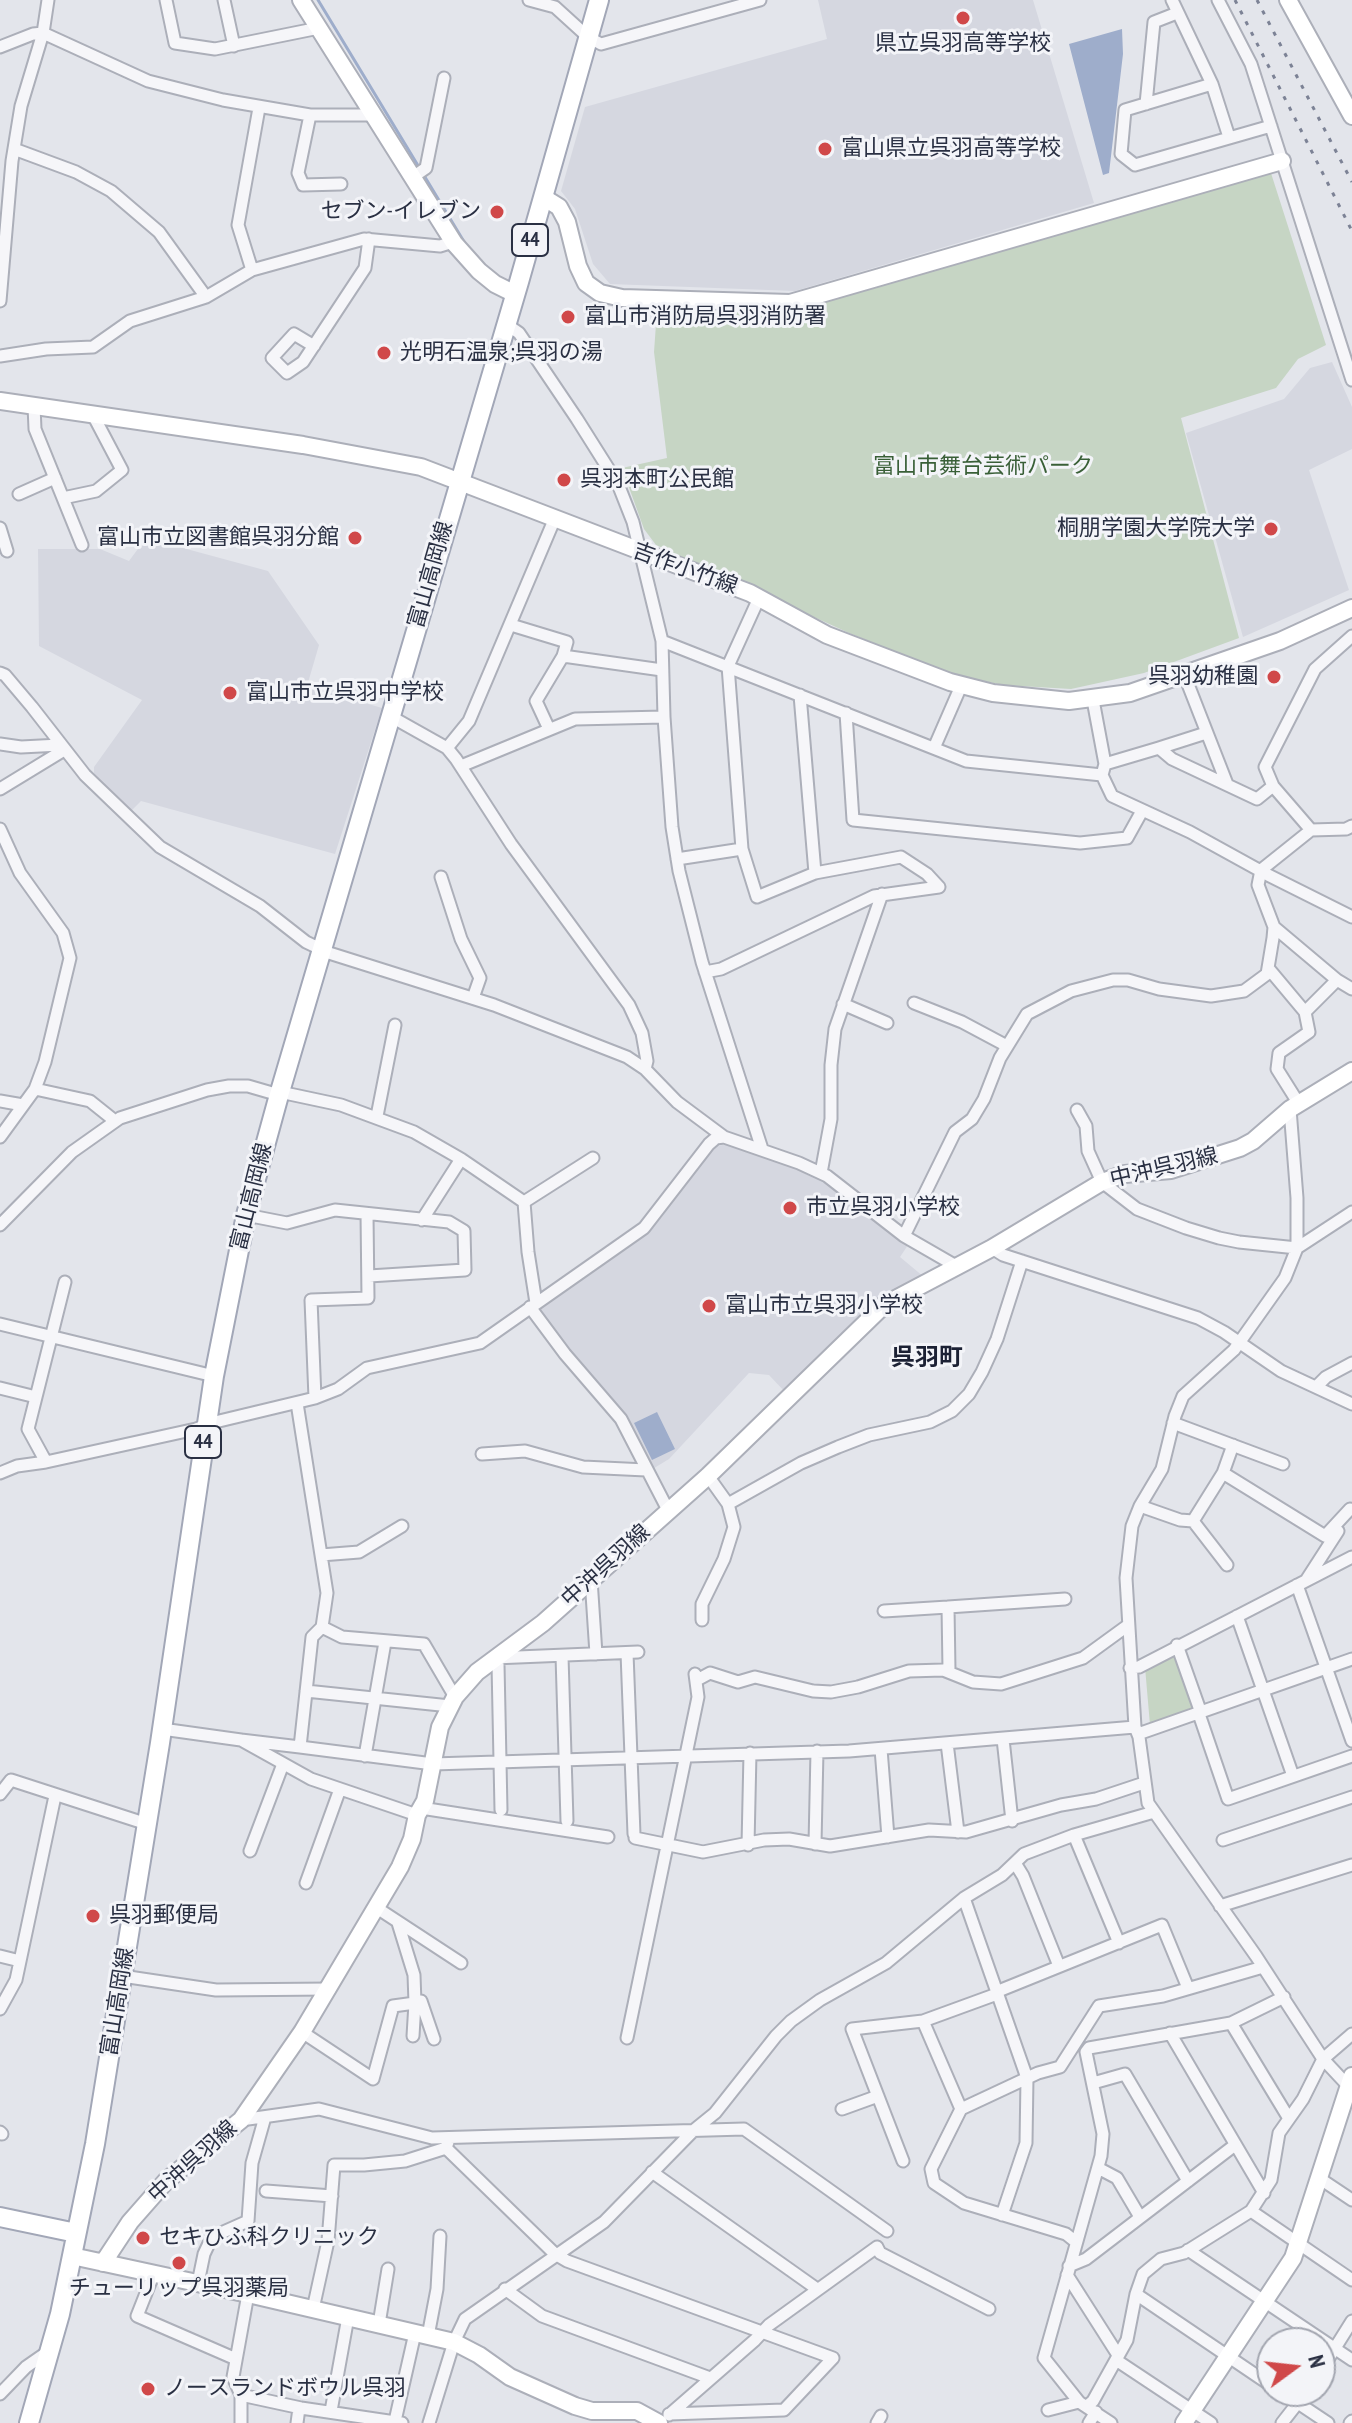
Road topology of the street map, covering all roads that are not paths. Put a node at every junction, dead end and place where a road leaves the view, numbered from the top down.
1 (48, 0) edge
2 (166, 0) edge
3 (224, 0) edge
4 (301, 0) edge
5 (529, 0) edge
6 (599, 0) edge
7 (760, 0) edge
8 (1172, 0) edge
9 (1218, 0) edge
10 (1288, 0) edge
11 (1177, 13) junction
12 (319, 28) junction
13 (43, 33) junction
14 (588, 37) junction
15 (234, 46) junction
16 (0, 47) edge
17 (444, 78) dead end
18 (1212, 84) junction
19 (1146, 104) junction
20 (259, 108) junction
21 (310, 115) junction
22 (373, 115) junction
23 (1352, 116) edge
24 (1271, 126) junction
25 (1229, 137) junction
26 (14, 149) junction
27 (1282, 161) junction
28 (413, 177) junction
29 (341, 184) dead end
30 (543, 197) junction
31 (369, 239) junction
32 (453, 242) junction
33 (252, 270) junction
34 (515, 294) junction
35 (206, 297) junction
36 (0, 301) edge
37 (506, 324) junction
38 (314, 346) dead end
39 (0, 356) edge
40 (1352, 380) edge
41 (0, 401) edge
42 (34, 406) junction
43 (92, 413) junction
44 (55, 478) junction
45 (459, 479) junction
46 (19, 494) dead end
47 (63, 498) junction
48 (555, 518) junction
49 (0, 528) edge
50 (82, 545) dead end
51 (7, 551) dead end
52 (640, 552) junction
53 (759, 598) junction
54 (1352, 608) edge
55 (511, 625) junction
56 (1352, 636) edge
57 (662, 641) junction
58 (563, 656) junction
59 (728, 666) junction
60 (662, 670) junction
61 (0, 673) edge
62 (1184, 674) junction
63 (961, 686) junction
64 (800, 695) junction
65 (1093, 700) junction
66 (846, 713) junction
67 (390, 716) junction
68 (664, 717) junction
69 (549, 729) junction
70 (1206, 733) junction
71 (0, 744) edge
72 (62, 748) junction
73 (447, 748) junction
74 (934, 748) junction
75 (1159, 748) junction
76 (461, 766) junction
77 (1104, 770) junction
78 (1227, 784) junction
79 (1273, 786) junction
80 (0, 789) edge
81 (1142, 811) junction
82 (1352, 826) edge
83 (0, 829) edge
84 (1311, 830) junction
85 (742, 849) junction
86 (677, 859) junction
87 (1261, 870) junction
88 (815, 873) junction
89 (441, 877) dead end
90 (882, 894) junction
91 (1352, 917) edge
92 (1274, 927) junction
93 (322, 949) junction
94 (1269, 969) junction
95 (705, 972) junction
96 (1337, 980) junction
97 (1352, 989) edge
98 (473, 998) junction
99 (914, 1003) dead end
100 (843, 1004) junction
101 (1305, 1012) junction
102 (887, 1023) dead end
103 (395, 1025) dead end
104 (1007, 1046) junction
105 (645, 1069) junction
106 (1352, 1071) edge
107 (35, 1089) junction
108 (279, 1093) junction
109 (0, 1101) edge
110 (23, 1105) junction
111 (1294, 1107) junction
112 (1077, 1110) dead end
113 (377, 1116) junction
114 (115, 1121) junction
115 (0, 1137) edge
116 (724, 1137) junction
117 (762, 1149) junction
118 (593, 1158) dead end
119 (461, 1159) junction
120 (821, 1173) junction
121 (1102, 1182) junction
122 (524, 1202) junction
123 (1352, 1212) edge
124 (367, 1214) junction
125 (246, 1215) junction
126 (422, 1220) junction
127 (0, 1225) edge
128 (904, 1236) junction
129 (992, 1248) junction
130 (1297, 1248) junction
131 (1022, 1261) junction
132 (956, 1266) junction
133 (369, 1276) junction
134 (65, 1282) dead end
135 (533, 1305) junction
136 (0, 1324) edge
137 (51, 1337) junction
138 (1240, 1343) junction
139 (1352, 1363) edge
140 (214, 1376) junction
141 (1316, 1387) junction
142 (0, 1388) edge
143 (36, 1397) junction
144 (315, 1398) junction
145 (297, 1403) junction
146 (1352, 1404) edge
147 (1173, 1423) junction
148 (206, 1425) junction
149 (1233, 1445) junction
150 (482, 1454) dead end
151 (46, 1462) junction
152 (1283, 1464) dead end
153 (646, 1470) junction
154 (0, 1473) edge
155 (1223, 1473) junction
156 (708, 1476) junction
157 (728, 1504) junction
158 (1140, 1506) junction
159 (1351, 1508) edge
160 (668, 1510) junction
161 (1193, 1521) junction
162 (402, 1526) dead end
163 (321, 1555) junction
164 (1352, 1557) edge
165 (1227, 1565) dead end
166 (591, 1579) junction
167 (1302, 1582) junction
168 (1065, 1599) dead end
169 (948, 1607) junction
170 (884, 1611) dead end
171 (1237, 1616) junction
172 (702, 1620) dead end
173 (1127, 1626) junction
174 (322, 1627) junction
175 (385, 1642) junction
176 (1177, 1645) junction
177 (596, 1654) junction
178 (562, 1656) junction
179 (494, 1658) junction
180 (1352, 1659) edge
181 (1130, 1668) junction
182 (1327, 1668) junction
183 (949, 1670) junction
184 (1263, 1690) junction
185 (306, 1691) junction
186 (375, 1699) junction
187 (452, 1701) junction
188 (1200, 1713) junction
189 (162, 1729) junction
190 (1137, 1730) junction
191 (1003, 1739) junction
192 (241, 1740) junction
193 (1352, 1741) edge
194 (947, 1743) junction
195 (300, 1747) junction
196 (881, 1749) junction
197 (817, 1751) junction
198 (750, 1753) junction
199 (686, 1755) junction
200 (365, 1756) junction
201 (1352, 1756) edge
202 (631, 1757) junction
203 (566, 1759) junction
204 (500, 1762) junction
205 (283, 1764) junction
206 (433, 1764) junction
207 (1293, 1776) junction
208 (1144, 1783) junction
209 (340, 1789) junction
210 (0, 1794) edge
211 (55, 1796) junction
212 (1352, 1797) edge
213 (501, 1810) dead end
214 (419, 1812) junction
215 (1154, 1812) junction
216 (567, 1821) dead end
217 (1012, 1821) junction
218 (147, 1824) junction
219 (958, 1832) junction
220 (1074, 1835) junction
221 (608, 1837) dead end
222 (888, 1837) junction
223 (1223, 1840) dead end
224 (815, 1844) junction
225 (668, 1845) junction
226 (748, 1845) junction
227 (250, 1851) dead end
228 (1015, 1863) junction
229 (1352, 1865) edge
230 (306, 1883) dead end
231 (964, 1898) junction
232 (1220, 1906) junction
233 (377, 1908) junction
234 (398, 1923) junction
235 (1119, 1943) junction
236 (0, 1956) edge
237 (20, 1961) junction
238 (461, 1963) dead end
239 (1059, 1966) junction
240 (1263, 1967) junction
241 (122, 1976) junction
242 (1188, 1988) junction
243 (330, 1989) junction
244 (996, 1993) junction
245 (1284, 1997) junction
246 (415, 2003) junction
247 (0, 2009) edge
248 (923, 2021) junction
249 (1231, 2023) junction
250 (302, 2032) junction
251 (1170, 2033) junction
252 (1352, 2034) edge
253 (413, 2036) dead end
254 (627, 2038) dead end
255 (434, 2039) dead end
256 (1323, 2059) junction
257 (1027, 2078) junction
258 (1093, 2083) junction
259 (1350, 2084) edge
260 (878, 2096) junction
261 (842, 2109) dead end
262 (961, 2109) junction
263 (265, 2117) junction
264 (1288, 2117) junction
265 (241, 2120) junction
266 (694, 2130) junction
267 (447, 2143) junction
268 (1235, 2145) junction
269 (903, 2161) dead end
270 (1098, 2168) junction
271 (652, 2172) junction
272 (1319, 2178) junction
273 (1188, 2181) junction
274 (266, 2191) dead end
275 (1264, 2193) junction
276 (332, 2196) junction
277 (1352, 2200) edge
278 (1251, 2211) junction
279 (1002, 2215) junction
280 (0, 2217) edge
281 (1140, 2217) junction
282 (887, 2231) dead end
283 (76, 2233) junction
284 (440, 2236) dead end
285 (1076, 2242) junction
286 (1299, 2244) junction
287 (1188, 2250) junction
288 (555, 2254) junction
289 (72, 2256) junction
290 (103, 2263) junction
291 (388, 2269) dead end
292 (1068, 2270) junction
293 (154, 2273) junction
294 (1352, 2280) edge
295 (198, 2283) junction
296 (505, 2289) junction
297 (817, 2289) junction
298 (248, 2294) junction
299 (1136, 2294) junction
300 (1264, 2303) junction
301 (313, 2309) junction
302 (989, 2309) dead end
303 (348, 2317) junction
304 (1352, 2321) edge
305 (379, 2324) junction
306 (1301, 2327) edge
307 (762, 2332) junction
308 (422, 2334) junction
309 (454, 2342) junction
310 (1336, 2347) edge
311 (49, 2351) junction
312 (1228, 2356) junction
313 (1117, 2358) junction
314 (236, 2359) junction
315 (1256, 2375) edge
316 (710, 2378) junction
317 (0, 2394) edge
318 (241, 2395) junction
319 (1088, 2406) junction
320 (1296, 2407) edge
321 (1305, 2407) edge
322 (299, 2408) junction
323 (1048, 2410) dead end
324 (331, 2411) junction
325 (1188, 2417) edge
326 (363, 2420) edge
327 (662, 2420) edge
328 (398, 2422) edge
329 (29, 2423) edge
330 (241, 2423) edge
331 (297, 2423) edge
332 (429, 2423) edge
333 (1089, 2423) edge
334 (1111, 2423) edge
335 (1211, 2423) edge
336 (1282, 2423) edge
337 (1328, 2423) edge

1 - 13 street
2 - 15 street
3 - 15 street
4 - 12 main road
5 - 14 street
6 - 14 main road, 富山高岡線 / 44
7 - 14 street
8 - 11 street
9 - 24 street
10 - 23 main road
11 - 18 street
11 - 19 street
12 - 15 street
12 - 22 main road
13 - 16 street
13 - 20 street
13 - 26 street
14 - 30 main road, 富山高岡線 / 44
17 - 28 street
18 - 19 street
18 - 25 street
19 - 25 street
20 - 21 street
20 - 33 street
21 - 22 street
21 - 29 street
22 - 28 main road
24 - 25 street
24 - 27 street
26 - 35 street
26 - 36 street
27 - 30 main road
27 - 40 street
28 - 32 main road
30 - 34 main road, 富山高岡線 / 44
31 - 32 street
31 - 33 street
31 - 38 street
32 - 34 main road
33 - 35 street
34 - 37 main road, 富山高岡線 / 44
35 - 39 street
37 - 45 main road, 富山高岡線 / 44
37 - 52 street
41 - 42 main road, 吉作小竹線
42 - 43 main road, 吉作小竹線
42 - 44 street
43 - 45 main road, 吉作小竹線
43 - 47 street
44 - 46 street
44 - 47 street
45 - 48 main road, 吉作小竹線
45 - 67 main road, 富山高岡線 / 44
47 - 50 street
48 - 52 main road, 吉作小竹線
48 - 55 street
49 - 51 street
52 - 53 main road, 吉作小竹線
52 - 57 street
53 - 59 street
53 - 63 main road, 吉作小竹線
54 - 62 main road, 吉作小竹線
55 - 58 street
55 - 73 street
56 - 79 street
57 - 59 street
57 - 60 street
58 - 60 street
58 - 69 street
59 - 64 street
59 - 85 street
60 - 68 street
61 - 72 street
62 - 65 main road, 吉作小竹線
62 - 70 street
63 - 65 main road, 吉作小竹線
63 - 74 street
64 - 66 street
64 - 88 street
65 - 77 street
66 - 74 street
66 - 81 street
67 - 73 street
67 - 93 main road, 富山高岡線 / 44
68 - 69 street
68 - 86 street
69 - 76 street
70 - 75 street
70 - 78 street
71 - 72 street
72 - 80 street
72 - 93 street
73 - 76 street
74 - 77 street
75 - 77 street
75 - 78 street
76 - 105 street
77 - 81 street
78 - 79 street
79 - 84 street
81 - 87 street
82 - 84 street
83 - 107 street
84 - 87 street
85 - 86 street
85 - 88 street
86 - 95 street
87 - 91 street
87 - 92 street
88 - 90 street
89 - 98 street
90 - 95 street
90 - 100 street
92 - 94 street
92 - 96 street
93 - 98 street
93 - 108 main road, 富山高岡線 / 44
94 - 101 street
94 - 104 street
95 - 117 street
96 - 97 street
96 - 101 street
98 - 105 street
99 - 104 street
100 - 102 street
100 - 120 street
101 - 111 street
103 - 113 street
104 - 128 street
105 - 116 street
106 - 111 main road, 中沖呉羽線
107 - 110 street
107 - 114 street
108 - 113 street
108 - 114 street
108 - 125 main road, 富山高岡線 / 44
109 - 110 street
110 - 115 street
111 - 121 main road, 中沖呉羽線
111 - 130 street
112 - 121 street
113 - 119 street
114 - 127 street
116 - 117 street
116 - 135 street
117 - 120 street
118 - 122 street
119 - 122 street
119 - 126 street
120 - 128 street
121 - 129 main road, 中沖呉羽線
121 - 130 street
122 - 135 street
123 - 130 street
124 - 125 street
124 - 126 street
124 - 133 street
125 - 140 main road, 富山高岡線 / 44
126 - 133 street
128 - 132 street
129 - 131 street
129 - 132 main road, 中沖呉羽線
130 - 138 street
131 - 138 street
131 - 157 street
132 - 156 main road, 中沖呉羽線
133 - 144 street
134 - 137 street
135 - 144 street
135 - 153 street
136 - 137 street
137 - 140 street
137 - 143 street
138 - 141 street
138 - 147 street
139 - 141 street
140 - 148 main road, 富山高岡線 / 44
141 - 146 street
142 - 143 street
143 - 151 street
144 - 145 street
145 - 148 street
145 - 163 street
147 - 149 street
147 - 158 street
148 - 151 street
148 - 189 main road, 富山高岡線 / 44
149 - 152 street
149 - 155 street
150 - 153 street
151 - 154 street
153 - 160 street
155 - 159 street
155 - 161 street
156 - 157 street
156 - 160 main road, 中沖呉羽線
157 - 172 street
158 - 161 street
158 - 173 street
159 - 167 street
160 - 166 main road, 中沖呉羽線
161 - 165 street
162 - 163 street
163 - 174 street
164 - 167 street
166 - 177 street
166 - 179 main road, 中沖呉羽線
167 - 171 street
167 - 182 street
168 - 169 street
169 - 170 street
169 - 183 street
171 - 176 street
171 - 184 street
173 - 181 street
173 - 183 street
174 - 175 street
174 - 185 street
175 - 186 street
175 - 187 street
176 - 181 street
176 - 188 street
177 - 178 street
177 - 202 street
178 - 179 street
178 - 203 street
179 - 187 main road, 中沖呉羽線
179 - 204 street
180 - 182 street
181 - 190 street
182 - 184 street
182 - 193 street
183 - 199 street
184 - 188 street
184 - 207 street
185 - 186 street
185 - 195 street
186 - 187 street
186 - 200 street
187 - 206 main road, 中沖呉羽線
188 - 190 street
188 - 207 street
189 - 192 street
189 - 218 main road, 富山高岡線 / 44
190 - 191 street
190 - 208 street
191 - 194 street
191 - 217 street
192 - 195 street
192 - 205 street
194 - 196 street
194 - 219 street
195 - 200 street
196 - 197 street
196 - 222 street
197 - 198 street
197 - 224 street
198 - 199 street
198 - 226 street
199 - 202 street
199 - 225 street
200 - 206 street
201 - 207 street
202 - 203 street
202 - 225 street
203 - 204 street
203 - 216 street
204 - 206 street
204 - 213 street
205 - 209 street
205 - 227 street
206 - 214 main road, 中沖呉羽線
208 - 215 street
208 - 217 street
209 - 214 street
209 - 230 street
210 - 211 street
211 - 218 street
211 - 237 street
212 - 223 street
214 - 221 street
214 - 233 main road, 中沖呉羽線
215 - 220 street
215 - 232 street
217 - 219 street
218 - 241 main road, 富山高岡線 / 44
219 - 222 street
220 - 228 street
220 - 235 street
222 - 224 street
224 - 226 street
225 - 226 street
225 - 254 street
228 - 231 street
228 - 239 street
229 - 232 street
231 - 244 street
231 - 266 street
232 - 240 street
233 - 234 street
233 - 243 main road, 中沖呉羽線
234 - 238 street
234 - 246 street
235 - 239 street
235 - 242 street
236 - 237 street
237 - 247 street
239 - 244 street
240 - 242 street
240 - 245 street
241 - 243 street
241 - 283 main road, 富山高岡線 / 44
242 - 257 street
243 - 250 main road, 中沖呉羽線
244 - 248 street
244 - 257 street
245 - 249 street
245 - 256 street
246 - 250 street
246 - 253 street
246 - 255 street
248 - 260 street
248 - 262 street
249 - 251 street
249 - 264 street
250 - 265 main road, 中沖呉羽線
251 - 258 street
251 - 268 street
252 - 256 street
256 - 259 street
256 - 264 street
257 - 262 street
257 - 279 street
258 - 270 street
258 - 273 street
259 - 272 main road
260 - 261 street
260 - 269 street
262 - 279 street
263 - 265 street
263 - 267 street
263 - 295 street
264 - 275 street
265 - 290 main road, 中沖呉羽線
266 - 267 street
266 - 271 street
266 - 282 street
267 - 276 street
267 - 288 street
268 - 273 street
268 - 275 street
270 - 281 street
270 - 285 street
271 - 288 street
271 - 297 street
272 - 277 street
272 - 286 main road
273 - 281 street
274 - 276 street
275 - 278 street
276 - 301 street
278 - 286 street
278 - 287 street
279 - 285 street
280 - 283 main road
281 - 292 street
283 - 289 main road, 富山高岡線 / 44
284 - 308 street
285 - 292 street
286 - 294 street
286 - 300 main road
287 - 299 street
287 - 300 street
288 - 296 street
288 - 307 street
289 - 290 main road
289 - 311 main road, 富山高岡線 / 44
290 - 293 main road
291 - 305 street
292 - 313 street
292 - 319 street
293 - 295 main road
293 - 314 street
295 - 298 main road
296 - 309 street
296 - 316 street
297 - 302 street
297 - 307 street
298 - 301 main road
298 - 314 street
299 - 312 street
299 - 313 street
300 - 306 street
300 - 312 main road
301 - 303 main road
303 - 305 main road
303 - 324 street
304 - 310 street
305 - 308 main road
307 - 316 street
307 - 327 street
308 - 309 main road
308 - 328 street
309 - 327 main road
309 - 332 street
311 - 317 street
311 - 329 main road, 富山高岡線 / 44
312 - 315 street
312 - 325 main road
313 - 319 street
313 - 325 street
314 - 318 street
316 - 327 street
318 - 322 street
318 - 330 street
319 - 323 street
319 - 333 street
319 - 334 street
320 - 336 street
321 - 337 street
322 - 324 street
322 - 331 street
324 - 326 street
325 - 335 street
326 - 328 street

